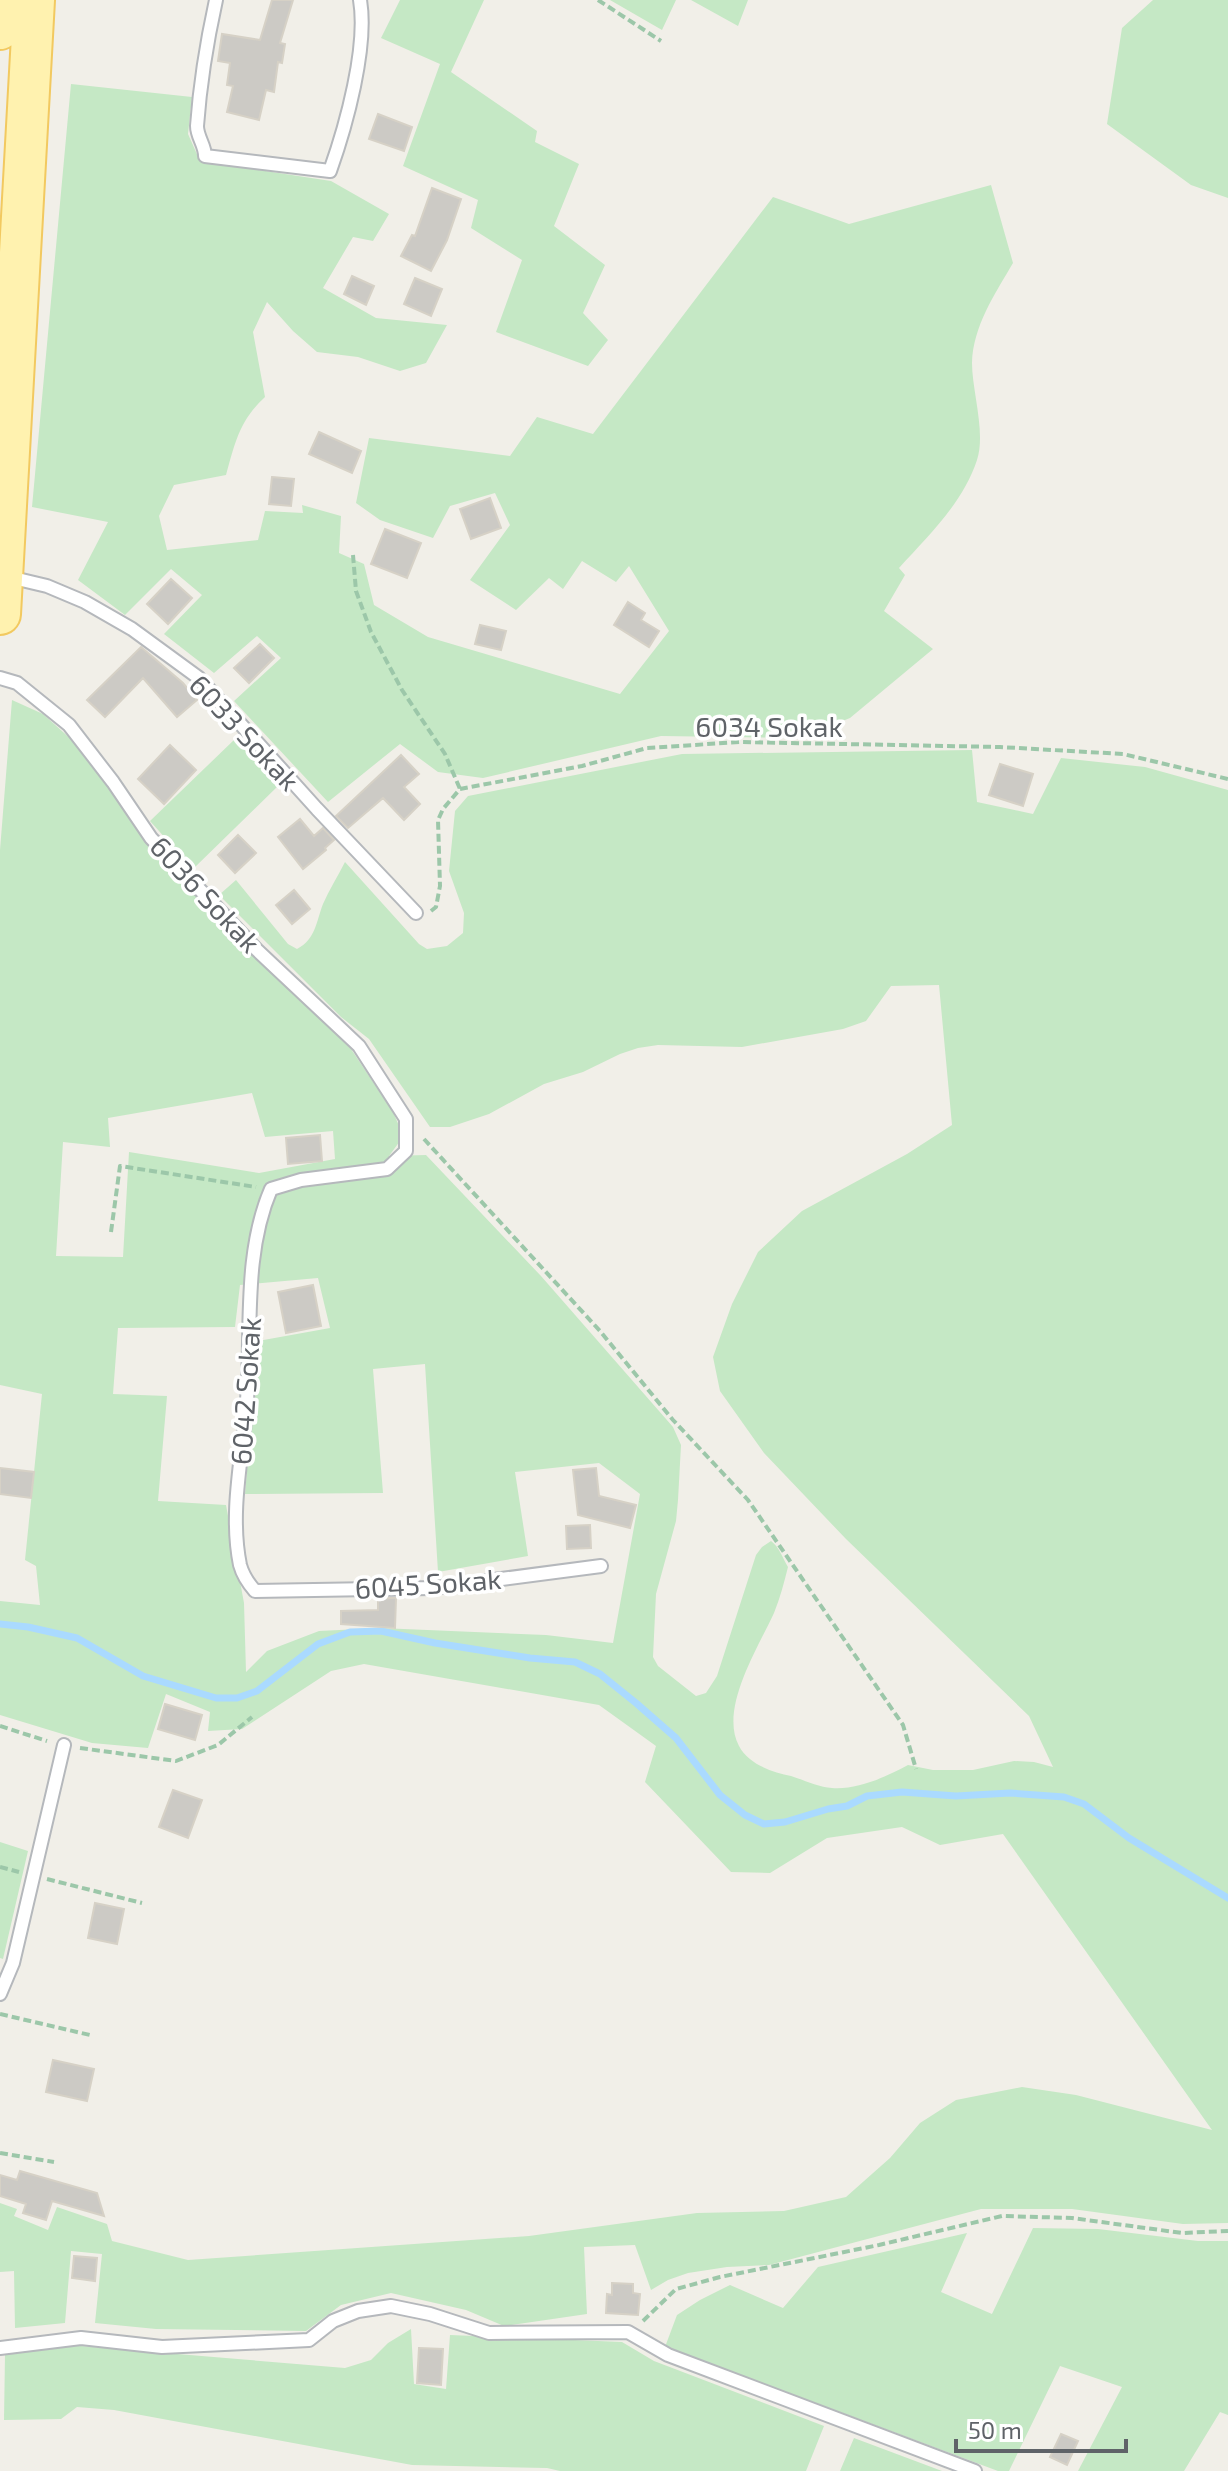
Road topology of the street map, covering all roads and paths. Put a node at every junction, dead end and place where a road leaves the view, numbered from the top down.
1 (3, 0) edge
2 (34, 0) edge
3 (216, 0) edge
4 (360, 0) edge
5 (598, 0) edge
6 (0, 29) edge
7 (661, 41) dead end
8 (353, 555) dead end
9 (1, 589) edge
10 (0, 678) edge
11 (1228, 779) edge
12 (460, 789) junction
13 (416, 913) joint
14 (406, 1119) junction
15 (271, 1189) junction
16 (111, 1232) dead end
17 (601, 1566) dead end
18 (255, 1591) joint
19 (252, 1717) dead end
20 (0, 1726) edge
21 (64, 1745) junction
22 (916, 1769) dead end
23 (0, 1867) edge
24 (33, 1875) junction
25 (142, 1903) dead end
26 (0, 1994) edge
27 (0, 2014) edge
28 (90, 2035) dead end
29 (0, 2153) edge
30 (54, 2162) dead end
31 (1228, 2231) edge
32 (628, 2332) junction
33 (0, 2348) edge
34 (975, 2471) edge

1 - 6 main road
2 - 9 main road
3 - 4 lane
5 - 7 path
8 - 12 path
9 - 13 lane, 6033 Sokak
10 - 14 lane, 6036 Sokak
11 - 12 path, 6034 Sokak
12 - 13 path
14 - 15 lane
14 - 22 path
15 - 16 path
15 - 18 lane, 6042 Sokak
17 - 18 lane, 6045 Sokak
19 - 21 path
20 - 21 path
21 - 24 lane
23 - 24 path
24 - 25 path
24 - 26 lane
27 - 28 path
29 - 30 path
31 - 32 path
32 - 33 lane
32 - 34 lane

